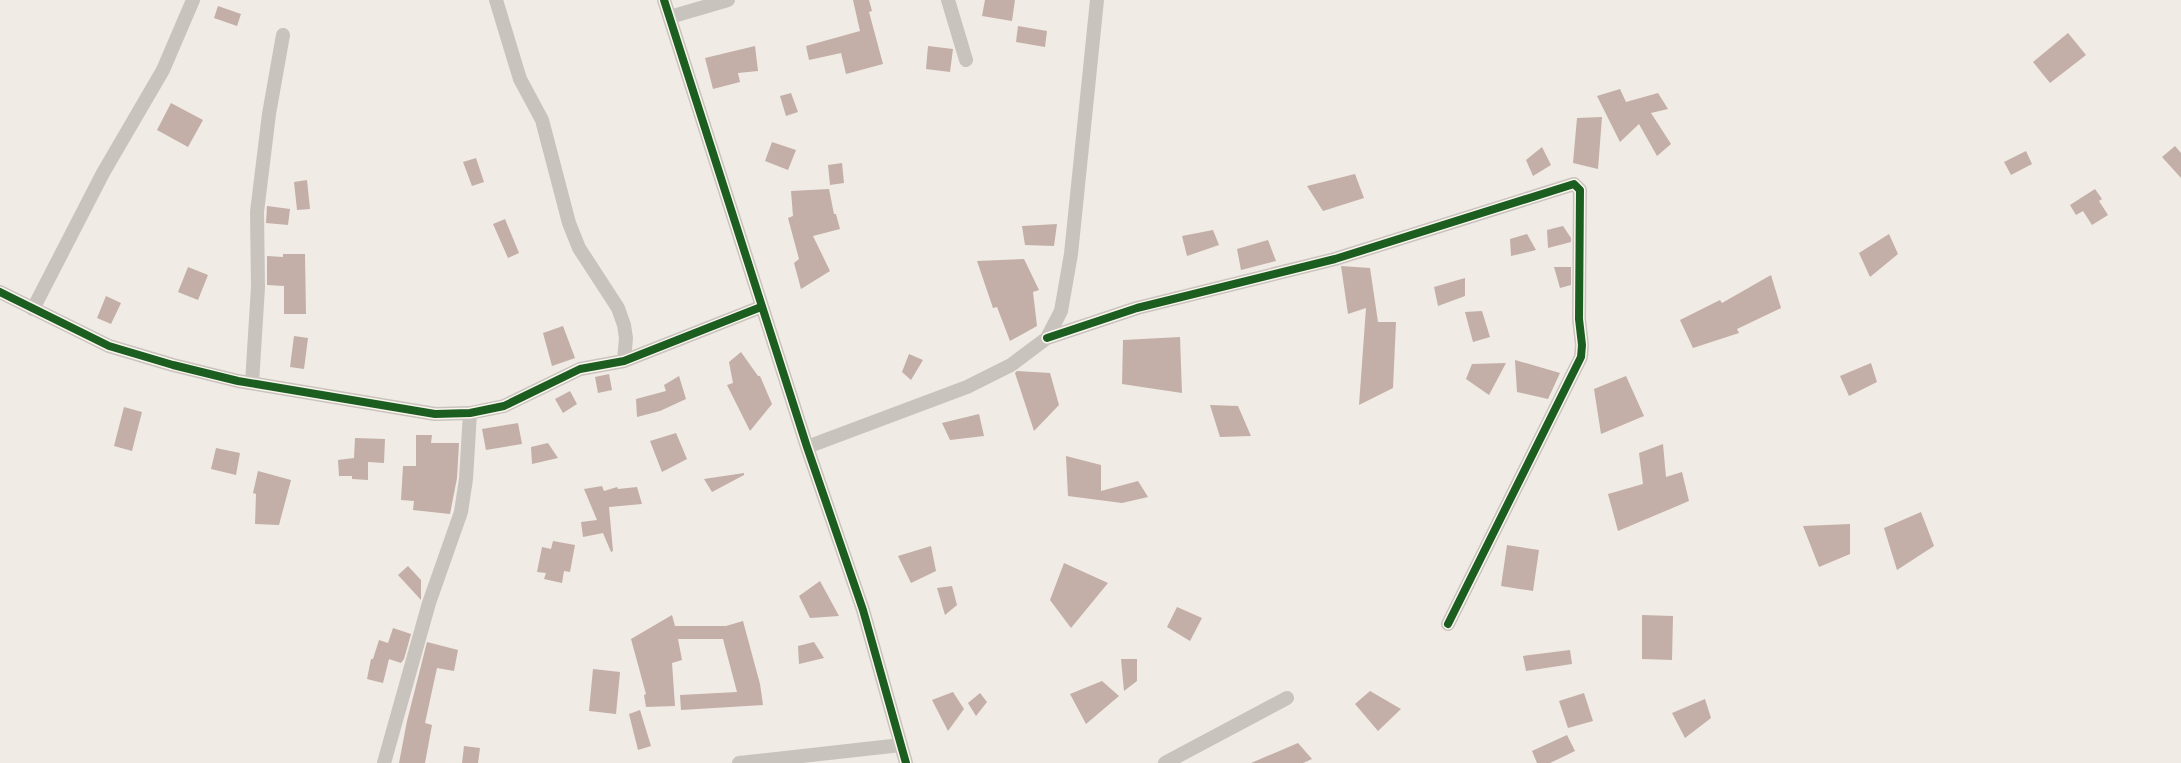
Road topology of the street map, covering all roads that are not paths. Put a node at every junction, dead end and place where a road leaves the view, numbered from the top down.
1 (192, 0) edge
2 (496, 0) edge
3 (664, 0) edge
4 (728, 0) edge
5 (948, 0) edge
6 (1097, 0) edge
7 (670, 17) junction
8 (283, 35) dead end
9 (966, 60) dead end
10 (0, 292) edge
11 (761, 307) junction
12 (33, 309) junction
13 (1047, 338) junction
14 (624, 360) junction
15 (252, 383) junction
16 (470, 413) junction
17 (807, 447) junction
18 (1448, 624) dead end
19 (1288, 698) dead end
20 (901, 745) junction
21 (384, 763) edge
22 (739, 763) edge
23 (906, 763) edge
24 (1165, 763) edge

1 - 12 street
2 - 14 street
3 - 7 street
4 - 7 street
5 - 9 street
6 - 13 street
7 - 11 street
8 - 15 street
10 - 12 street
11 - 14 street
11 - 17 street
12 - 15 street
13 - 17 street
13 - 18 street
14 - 16 street
15 - 16 street
16 - 21 street
17 - 20 street
19 - 24 street
20 - 22 street
20 - 23 street

